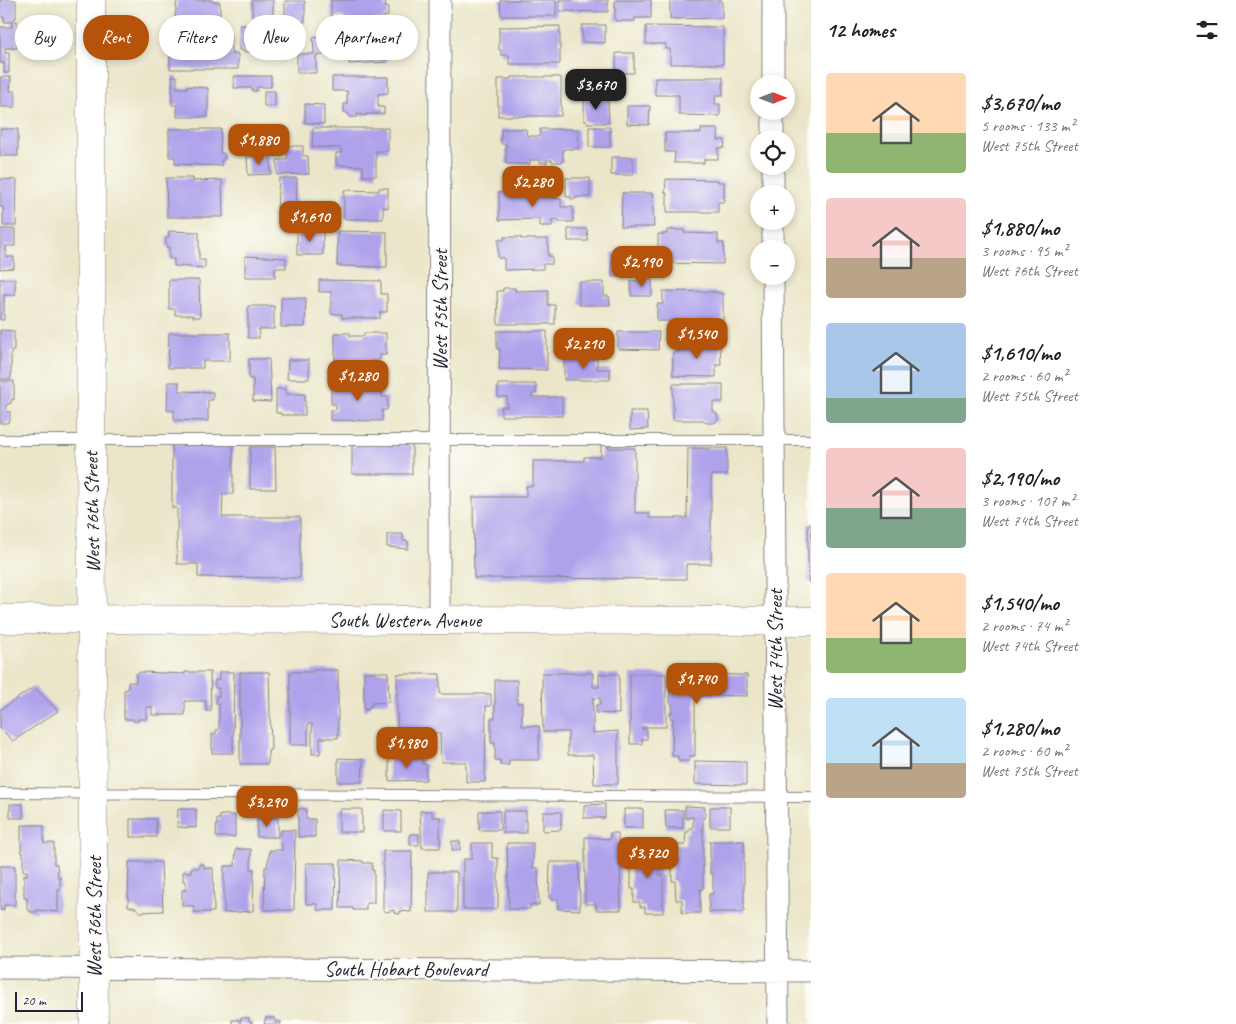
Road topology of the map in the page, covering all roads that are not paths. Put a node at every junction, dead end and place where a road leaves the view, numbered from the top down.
1 (91, 0) edge
2 (440, 0) edge
3 (773, 0) edge
4 (773, 75) edge
5 (773, 285) edge
6 (0, 440) edge
7 (440, 440) junction
8 (811, 440) edge
9 (91, 441) junction
10 (774, 441) junction
11 (0, 618) edge
12 (93, 619) junction
13 (439, 621) junction
14 (774, 621) junction
15 (811, 621) edge
16 (0, 794) edge
17 (93, 794) junction
18 (776, 797) junction
19 (811, 797) edge
20 (94, 967) junction
21 (0, 968) edge
22 (778, 971) junction
23 (811, 971) edge
24 (94, 1024) edge
25 (778, 1024) edge

1 - 9 street, West 76th Street
2 - 7 street, West 75th Street
3 - 4 street
5 - 10 street, West 74th Street
6 - 9 lane
7 - 9 lane
7 - 10 lane
7 - 13 street, West 75th Street
8 - 10 lane
9 - 12 street, West 76th Street
10 - 14 street, West 74th Street
11 - 12 street, South Western Avenue
12 - 13 street, South Western Avenue
12 - 17 street, West 76th Street
13 - 14 street, South Western Avenue
14 - 15 street, South Western Avenue
14 - 18 street, West 74th Street
16 - 17 lane
17 - 18 lane
17 - 20 street, West 76th Street
18 - 19 lane
18 - 22 street, West 74th Street
20 - 21 street, South Hobart Boulevard
20 - 22 street, South Hobart Boulevard
20 - 24 street, West 76th Street
22 - 23 street, South Hobart Boulevard
22 - 25 street, West 74th Street

